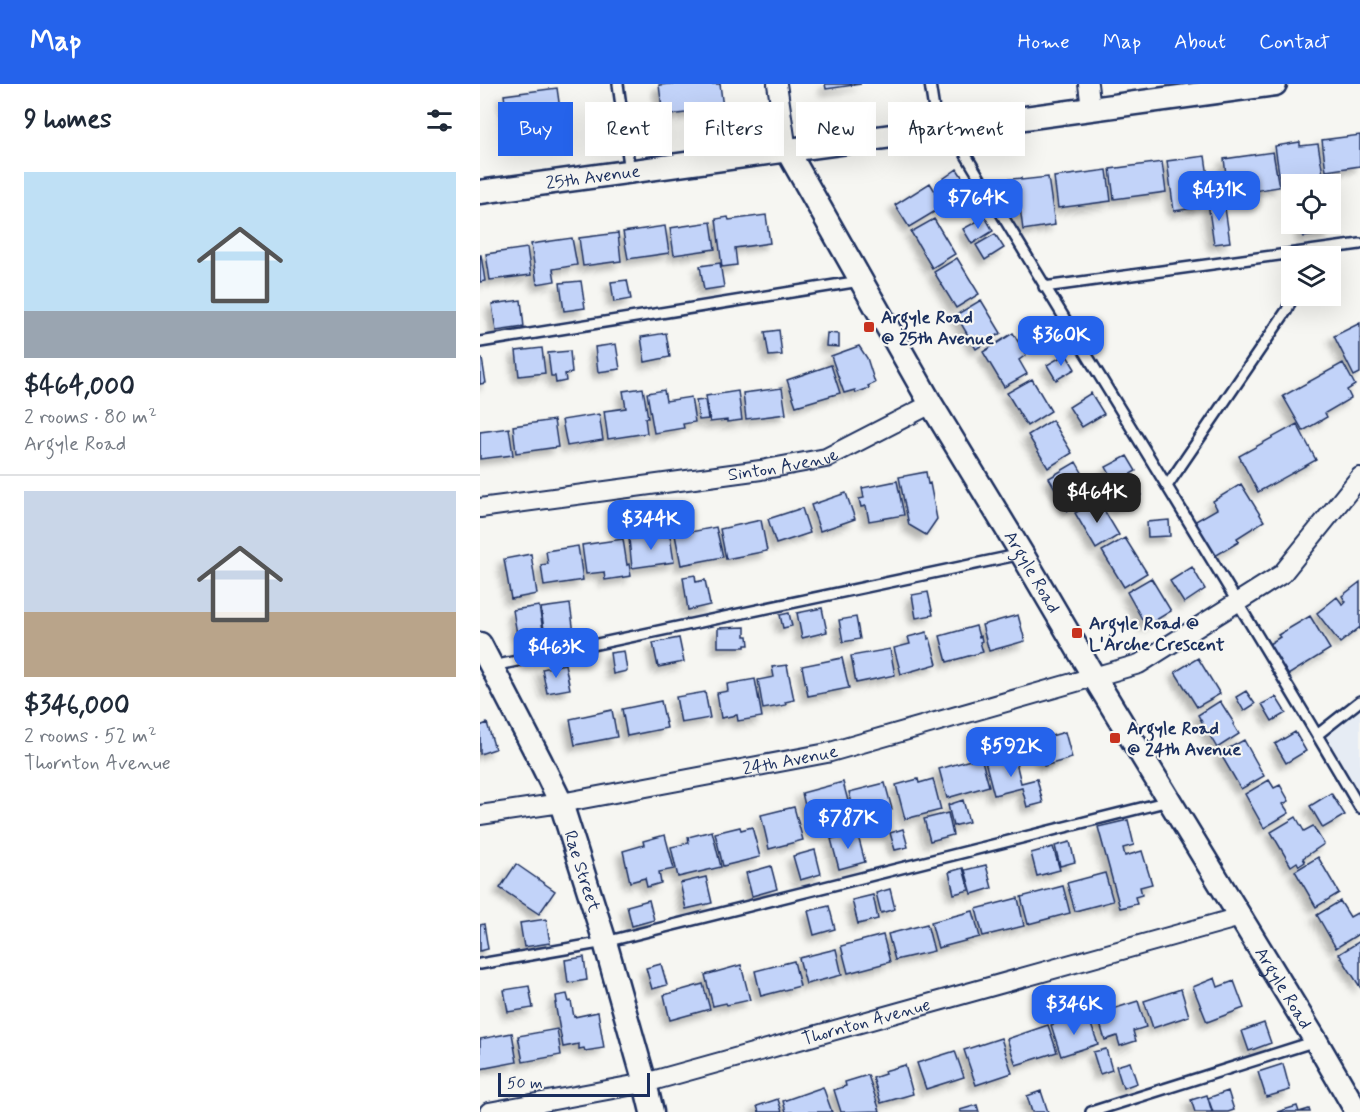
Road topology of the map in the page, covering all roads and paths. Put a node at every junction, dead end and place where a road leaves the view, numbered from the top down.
1 (618, 84) edge
2 (777, 84) edge
3 (930, 84) edge
4 (1088, 84) edge
5 (1275, 84) edge
6 (1248, 86) edge
7 (936, 102) edge
8 (1091, 109) junction
9 (1025, 118) edge
10 (888, 136) edge
11 (787, 150) junction
12 (961, 156) edge
13 (630, 172) junction
14 (480, 192) edge
15 (1360, 244) edge
16 (1341, 248) edge
17 (1281, 257) edge
18 (860, 281) junction
19 (1044, 287) junction
20 (1289, 306) edge
21 (480, 342) edge
22 (931, 404) junction
23 (1360, 477) edge
24 (1167, 486) junction
25 (480, 508) edge
26 (1022, 554) junction
27 (1237, 602) junction
28 (480, 644) edge
29 (486, 667) edge
30 (1094, 677) junction
31 (1360, 701) edge
32 (1317, 735) junction
33 (1169, 801) junction
34 (561, 803) junction
35 (1360, 808) edge
36 (480, 815) edge
37 (1240, 917) junction
38 (605, 942) junction
39 (480, 964) edge
40 (1316, 1041) junction
41 (645, 1083) junction
42 (489, 1112) edge
43 (652, 1112) edge
44 (1090, 1112) edge
45 (1357, 1112) edge

1 - 13 lane
2 - 11 street
3 - 7 lane
4 - 8 street
5 - 6 street, 25th Avenue
6 - 8 street, 25th Avenue
8 - 9 street, 25th Avenue
10 - 11 street, 25th Avenue
11 - 13 street, 25th Avenue
11 - 18 street, Argyle Road
12 - 19 lane
13 - 14 street, 25th Avenue
15 - 16 lane
17 - 19 lane
18 - 21 lane
18 - 22 street, Argyle Road
19 - 24 lane
20 - 24 lane
22 - 25 street, Sinton Avenue
22 - 26 street, Argyle Road
23 - 27 street, 24th Avenue
24 - 27 lane
26 - 29 lane
26 - 30 street, Argyle Road
27 - 30 street, 24th Avenue
27 - 32 lane
28 - 29 street, Rae Street
29 - 34 street, Rae Street
30 - 33 street, Argyle Road
30 - 34 street, 24th Avenue
31 - 32 lane
32 - 35 lane
33 - 37 street, Argyle Road
33 - 38 lane
34 - 36 street, 24th Avenue
34 - 38 street, Rae Street
37 - 40 street, Argyle Road
37 - 41 street, Thornton Avenue
38 - 39 lane
38 - 41 street, Rae Street
40 - 44 lane
40 - 45 street, Argyle Road
41 - 42 street, Thornton Avenue
41 - 43 street, Rae Street

